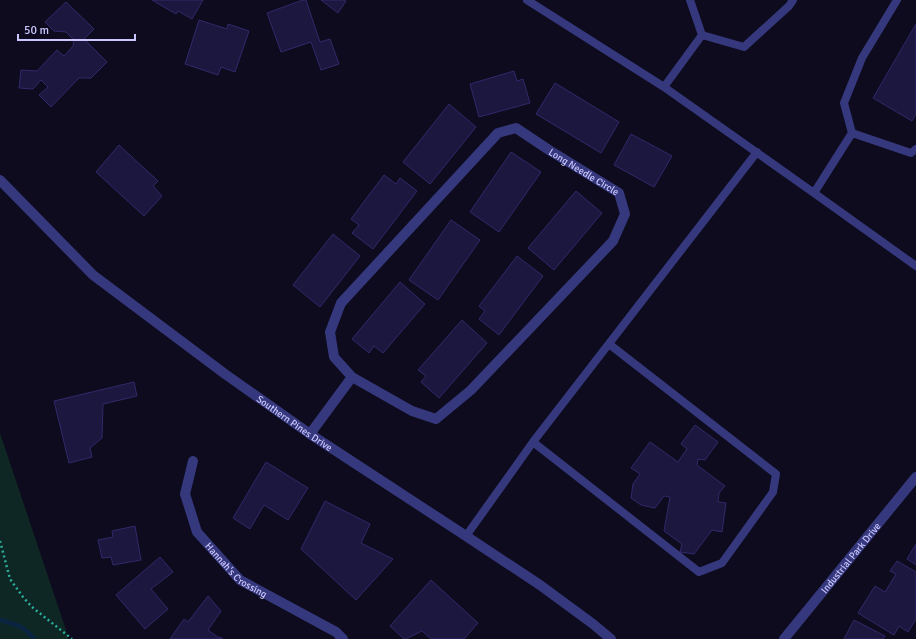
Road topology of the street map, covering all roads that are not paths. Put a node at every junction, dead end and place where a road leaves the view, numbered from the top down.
1 (527, 0) edge
2 (690, 0) edge
3 (793, 0) edge
4 (897, 0) edge
5 (702, 35) junction
6 (664, 87) junction
7 (852, 133) junction
8 (916, 150) edge
9 (757, 152) junction
10 (0, 180) edge
11 (814, 193) junction
12 (916, 266) edge
13 (609, 344) junction
14 (352, 377) junction
15 (310, 434) junction
16 (533, 442) junction
17 (193, 461) dead end
18 (916, 477) edge
19 (466, 536) junction
20 (343, 639) edge
21 (611, 639) edge
22 (784, 639) edge

1 - 6 lane
2 - 5 lane
3 - 5 lane
4 - 7 lane
5 - 6 lane
6 - 9 lane
7 - 8 lane
7 - 11 lane
9 - 11 lane
9 - 13 lane
10 - 15 street, Southern Pines Drive
11 - 12 lane
13 - 16 lane
13 - 16 lane
14 - 14 street, Long Needle Circle
14 - 15 street
15 - 19 street, Southern Pines Drive
16 - 19 lane
17 - 20 street, Hannah's Crossing
18 - 22 street, Industrial Park Drive
19 - 21 street, Southern Pines Drive

